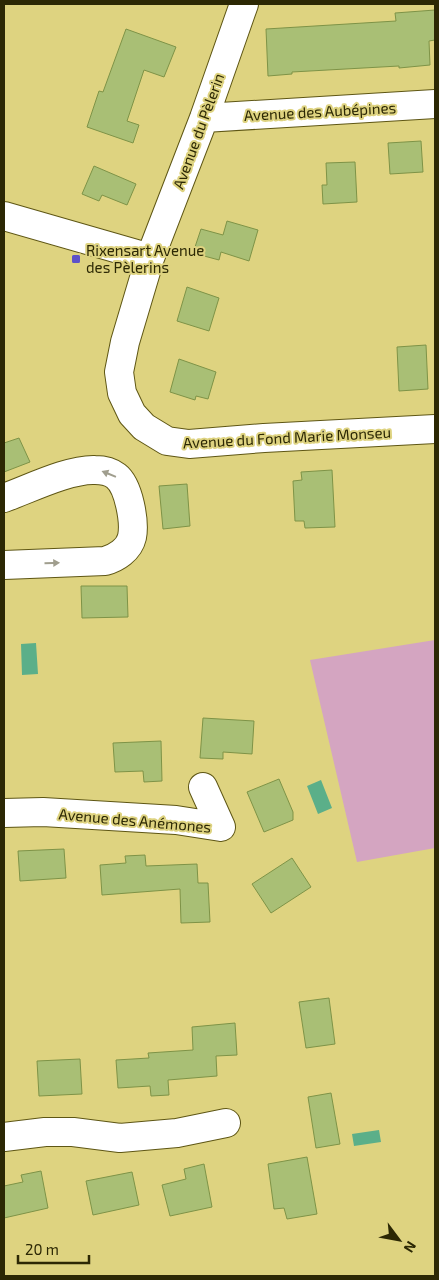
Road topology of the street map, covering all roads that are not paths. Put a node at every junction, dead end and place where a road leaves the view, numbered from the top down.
1 (244, 4) edge
2 (435, 104) edge
3 (204, 118) junction
4 (4, 216) edge
5 (150, 258) junction
6 (435, 429) edge
7 (4, 498) edge
8 (4, 565) edge
9 (203, 787) dead end
10 (4, 813) edge
11 (226, 1124) dead end
12 (4, 1137) edge

1 - 3 street, Avenue du Pèlerin
2 - 3 street, Avenue des Aubépines
3 - 5 street, Avenue du Pèlerin
4 - 5 street
5 - 6 street, Avenue du Fond Marie Monseu
8 -> 7 street
9 - 10 street, Avenue des Anémones
11 - 12 street

